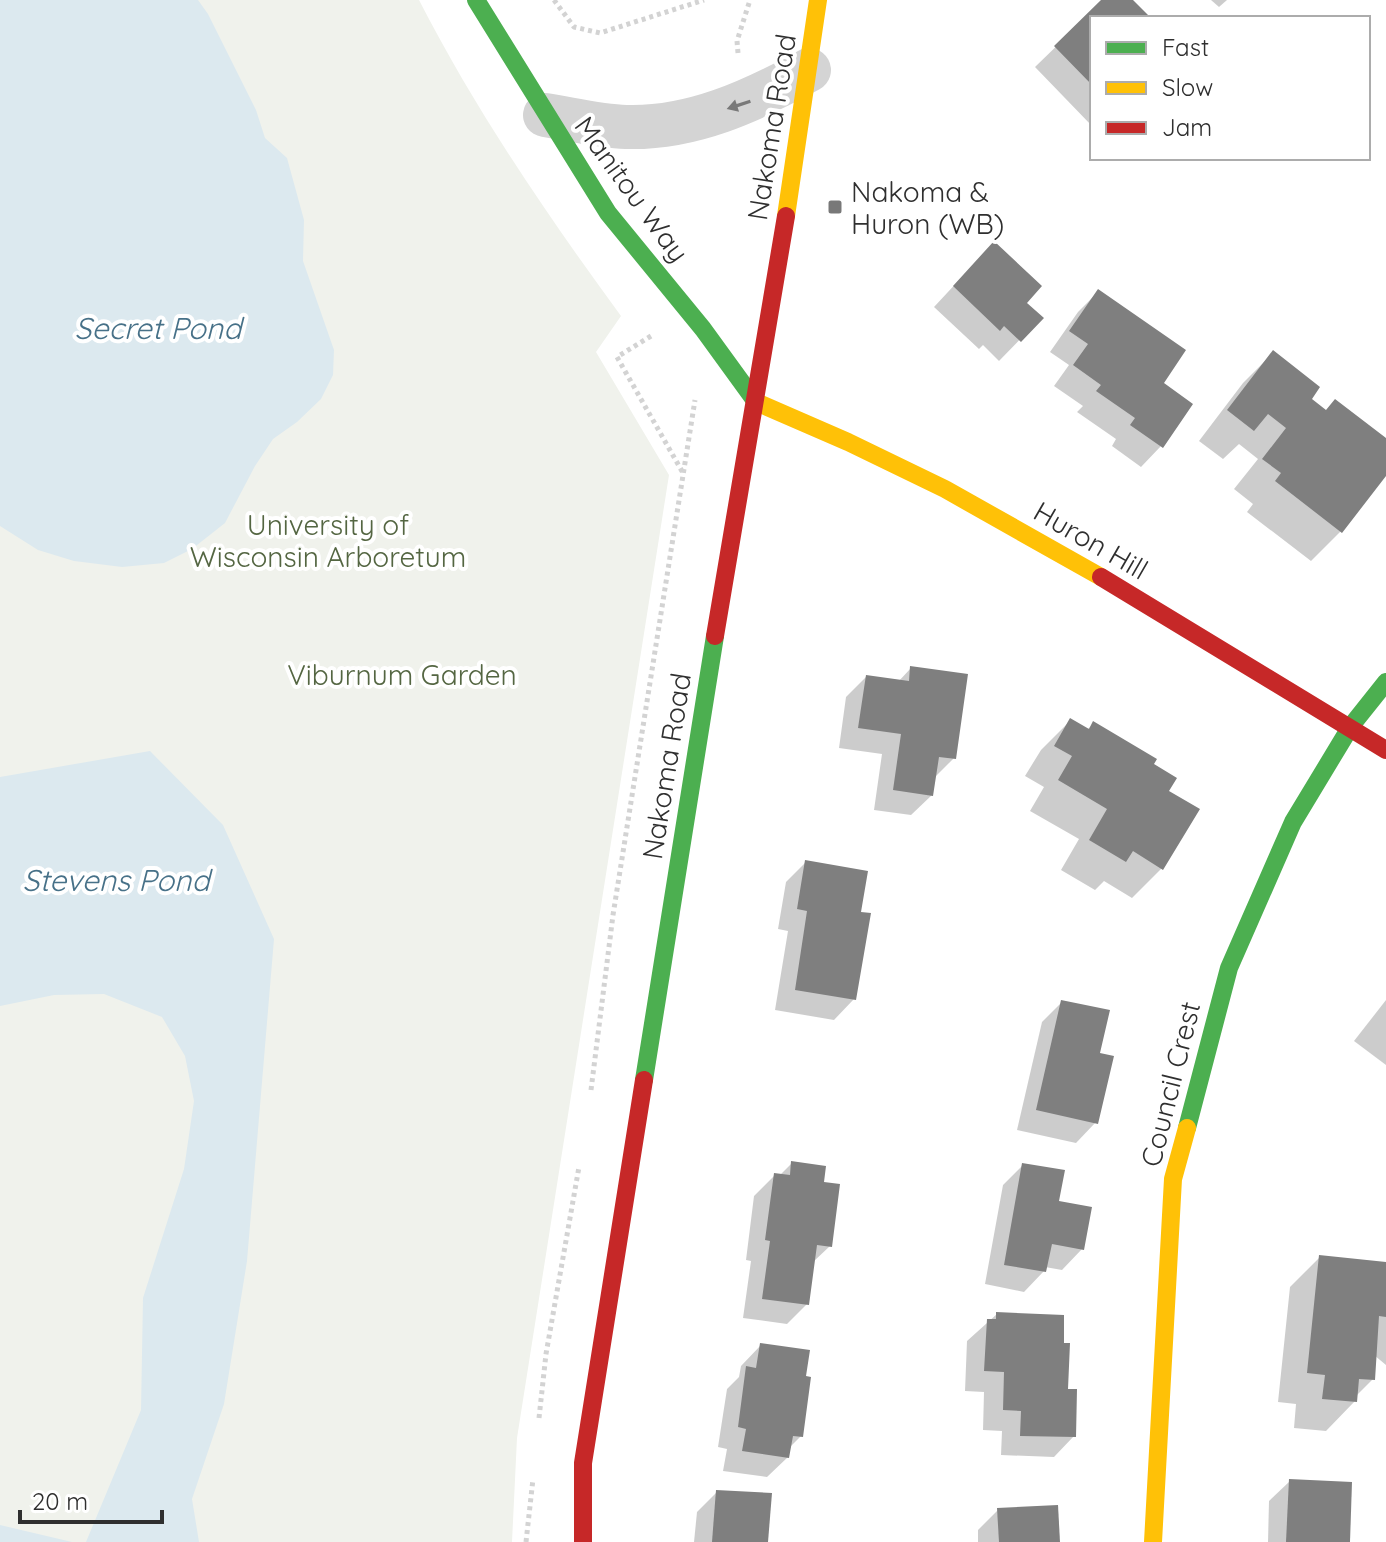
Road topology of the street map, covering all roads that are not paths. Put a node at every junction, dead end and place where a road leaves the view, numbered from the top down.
1 (476, 0) edge
2 (818, 0) edge
3 (809, 70) junction
4 (545, 115) junction
5 (756, 402) junction
6 (1386, 682) edge
7 (1351, 726) junction
8 (1386, 750) edge
9 (583, 1542) edge
10 (1153, 1542) edge

1 - 4 street, Manitou Way
2 - 3 street, Nakoma Road
3 -> 4 street
3 - 5 street, Nakoma Road
4 - 5 street, Manitou Way
5 - 7 street, Huron Hill
5 - 9 street, Nakoma Road
6 - 7 street, Council Crest
7 - 8 street, Huron Hill
7 - 10 street, Council Crest

